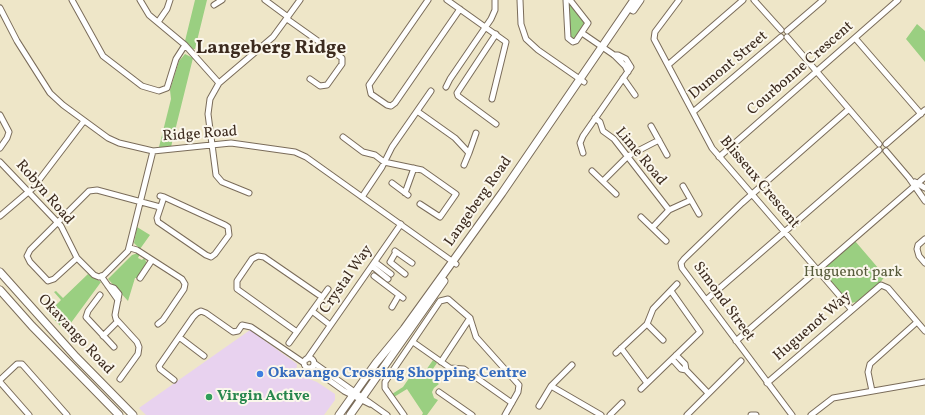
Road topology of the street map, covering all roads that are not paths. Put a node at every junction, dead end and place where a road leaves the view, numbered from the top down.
1 (72, 0) edge
2 (140, 0) edge
3 (170, 0) edge
4 (222, 0) edge
5 (265, 0) edge
6 (300, 0) edge
7 (428, 0) edge
8 (447, 0) edge
9 (495, 0) edge
10 (520, 0) edge
11 (566, 0) edge
12 (570, 0) edge
13 (634, 0) edge
14 (640, 0) edge
15 (679, 0) edge
16 (743, 0) edge
17 (754, 0) edge
18 (823, 0) edge
19 (898, 0) edge
20 (214, 5) dead end
21 (0, 8) edge
22 (460, 9) junction
23 (288, 18) junction
24 (158, 22) junction
25 (486, 26) junction
26 (781, 30) junction
27 (787, 30) junction
28 (582, 33) junction
29 (496, 34) junction
30 (784, 37) junction
31 (855, 38) junction
32 (185, 45) junction
33 (604, 48) junction
34 (668, 65) junction
35 (817, 71) junction
36 (623, 78) junction
37 (310, 79) dead end
38 (582, 80) junction
39 (219, 83) junction
40 (446, 87) dead end
41 (431, 91) dead end
42 (635, 95) dead end
43 (492, 99) dead end
44 (849, 110) junction
45 (416, 111) junction
46 (693, 112) junction
47 (923, 112) edge
48 (0, 115) edge
49 (595, 118) junction
50 (84, 121) junction
51 (496, 124) dead end
52 (651, 126) dead end
53 (476, 133) dead end
54 (343, 136) dead end
55 (658, 140) junction
56 (212, 144) junction
57 (880, 144) junction
58 (886, 144) junction
59 (0, 148) edge
60 (153, 150) junction
61 (879, 150) junction
62 (886, 151) junction
63 (468, 153) junction
64 (583, 153) dead end
65 (667, 155) dead end
66 (628, 156) junction
67 (719, 157) junction
68 (0, 162) edge
69 (384, 162) junction
70 (464, 165) dead end
71 (414, 168) junction
72 (592, 171) dead end
73 (925, 177) edge
74 (603, 181) junction
75 (392, 183) dead end
76 (916, 185) junction
77 (683, 186) dead end
78 (925, 188) edge
79 (29, 192) junction
80 (249, 193) dead end
81 (616, 194) dead end
82 (751, 195) junction
83 (362, 197) junction
84 (691, 200) junction
85 (140, 201) junction
86 (925, 201) edge
87 (420, 204) dead end
88 (160, 207) junction
89 (669, 210) junction
90 (699, 214) dead end
91 (0, 216) edge
92 (641, 217) dead end
93 (58, 222) junction
94 (401, 224) junction
95 (653, 227) junction
96 (784, 232) junction
97 (925, 239) edge
98 (666, 241) dead end
99 (130, 248) junction
100 (77, 258) junction
101 (152, 260) junction
102 (412, 263) dead end
103 (454, 263) junction
104 (925, 263) edge
105 (373, 264) junction
106 (395, 268) junction
107 (817, 270) junction
108 (0, 272) edge
109 (405, 274) dead end
110 (100, 276) junction
111 (374, 276) dead end
112 (390, 276) junction
113 (140, 278) dead end
114 (385, 284) junction
115 (677, 284) dead end
116 (328, 289) dead end
117 (0, 290) edge
118 (671, 291) junction
119 (100, 295) dead end
120 (322, 297) junction
121 (706, 300) junction
122 (392, 307) dead end
123 (852, 310) junction
124 (312, 311) junction
125 (470, 318) junction
126 (117, 322) junction
127 (917, 322) junction
128 (158, 324) dead end
129 (647, 324) junction
130 (330, 325) junction
131 (925, 331) edge
132 (297, 332) junction
133 (103, 336) junction
134 (178, 337) junction
135 (663, 340) dead end
136 (736, 341) junction
137 (413, 342) junction
138 (289, 344) dead end
139 (114, 347) dead end
140 (621, 348) junction
141 (616, 353) dead end
142 (204, 356) dead end
143 (674, 357) junction
144 (741, 361) dead end
145 (309, 362) junction
146 (441, 362) junction
147 (572, 365) dead end
148 (120, 379) dead end
149 (174, 380) dead end
150 (0, 381) edge
151 (925, 382) edge
152 (647, 383) junction
153 (767, 383) junction
154 (551, 386) junction
155 (641, 389) dead end
156 (872, 391) junction
157 (439, 392) dead end
158 (354, 394) junction
159 (708, 394) junction
160 (362, 399) junction
161 (512, 403) junction
162 (622, 403) dead end
163 (539, 406) dead end
164 (29, 415) edge
165 (67, 415) edge
166 (119, 415) edge
167 (133, 415) edge
168 (339, 415) edge
169 (350, 415) edge
170 (387, 415) edge
171 (404, 415) edge
172 (472, 415) edge
173 (505, 415) edge
174 (601, 415) edge
175 (610, 415) edge
176 (687, 415) edge
177 (751, 415) edge
178 (756, 415) edge
179 (792, 415) edge
180 (810, 415) edge

1 - 32 street
2 - 24 street
3 - 24 street
4 - 20 street
5 - 23 street
6 - 23 street
7 - 22 street
8 - 22 street
9 - 25 street
10 - 38 street
11 - 28 street
12 - 28 street
13 - 33 main road, Langeberg Road
14 - 33 main road, Langeberg Road
15 - 34 street, Blisseux Crescent
16 - 34 street
17 - 26 street
18 - 27 street, Dumont Street
19 - 31 street, Courbonne Crescent
21 - 50 street, Ridge Road
22 - 25 street
23 - 37 street
23 - 39 street
24 - 32 street
25 - 29 street
25 - 40 street
26 - 27 street
26 - 30 street
27 - 30 street
28 - 33 street
29 - 43 street
29 - 51 street
30 - 35 street
30 - 46 street, Dumont Street
31 - 35 street, Courbonne Crescent
31 - 47 street
32 - 39 street
33 - 36 street
33 - 38 main road, Langeberg Road
34 - 46 street, Blisseux Crescent
35 - 44 street
35 - 67 street, Courbonne Crescent
36 - 42 street
36 - 49 street
38 - 103 main road, Langeberg Road
39 - 56 street
41 - 45 street
44 - 57 street
44 - 82 street, Simond Street
45 - 63 street
45 - 69 street
46 - 67 street, Blisseux Crescent
47 - 58 street
48 - 59 street
49 - 64 street
49 - 66 street, Lime Road
50 - 60 street, Ridge Road
50 - 79 street
52 - 55 street
53 - 63 street
54 - 69 street
55 - 65 street
55 - 66 street
56 - 60 street, Ridge Road
56 - 80 street
56 - 83 street, Ridge Road
57 - 58 street
57 - 61 street
58 - 62 street
60 - 85 street
61 - 62 street
61 - 96 street
62 - 76 street
63 - 70 street
66 - 74 street
66 - 89 street, Lime Road
67 - 82 street, Blisseux Crescent
68 - 79 street, Robyn Road
69 - 71 street
69 - 83 street
71 - 75 street
71 - 87 street
72 - 74 street
73 - 76 street
74 - 81 street
76 - 78 street
76 - 86 street
76 - 107 street
77 - 84 street
79 - 91 street
79 - 93 street, Robyn Road
82 - 96 street, Blisseux Crescent
82 - 121 street, Simond Street
83 - 94 street, Ridge Road
84 - 89 street
84 - 90 street
85 - 88 street
85 - 93 street
85 - 99 street
88 - 88 street
89 - 95 street
92 - 95 street
93 - 100 street, Robyn Road
93 - 100 street
94 - 103 street, Ridge Road
94 - 105 street, Crystal Way
95 - 98 street
96 - 107 street, Blisseux Crescent
96 - 121 street
97 - 104 street
99 - 101 street
99 - 110 street
100 - 110 street, Robyn Road
101 - 113 street
101 - 128 street
102 - 106 street
103 - 158 main road, Langeberg Road
103 - 160 main road, Langeberg Road
105 - 112 street
105 - 130 street, Crystal Way
106 - 109 street
106 - 112 street
107 - 123 street, Blisseux Crescent
107 - 136 street
108 - 167 main road, Okavango Road
110 - 126 street, Robyn Road
111 - 114 street
112 - 114 street
114 - 122 street
115 - 118 street
116 - 120 street
117 - 166 main road, Okavango Road
118 - 129 street
118 - 143 street
119 - 133 street
120 - 124 street
120 - 132 street
121 - 136 street, Simond Street
123 - 127 street, Huguenot Way
123 - 153 street, Huguenot Way
124 - 130 street
124 - 132 street
125 - 137 street
125 - 146 street
125 - 161 street
126 - 133 street
126 - 148 street
127 - 131 street, Huguenot Way
127 - 156 street
129 - 135 street
129 - 140 street
130 - 145 street, Crystal Way
132 - 138 street
133 - 139 street
134 - 142 street
134 - 145 street
134 - 149 street
136 - 153 street, Simond Street
137 - 146 street
137 - 171 street
140 - 141 street
140 - 152 street
143 - 152 street
143 - 159 street
144 - 159 street
145 - 158 street
146 - 161 street
147 - 154 street
150 - 164 street
150 - 165 street
151 - 156 street
152 - 155 street
153 - 179 street, Simond Street
154 - 163 street
154 - 174 street
156 - 180 street
157 - 172 street
158 - 160 street
158 - 168 main road, Langeberg Road
159 - 176 street
160 - 169 main road, Langeberg Road
160 - 170 street
161 - 173 street
162 - 175 street
177 - 178 street

